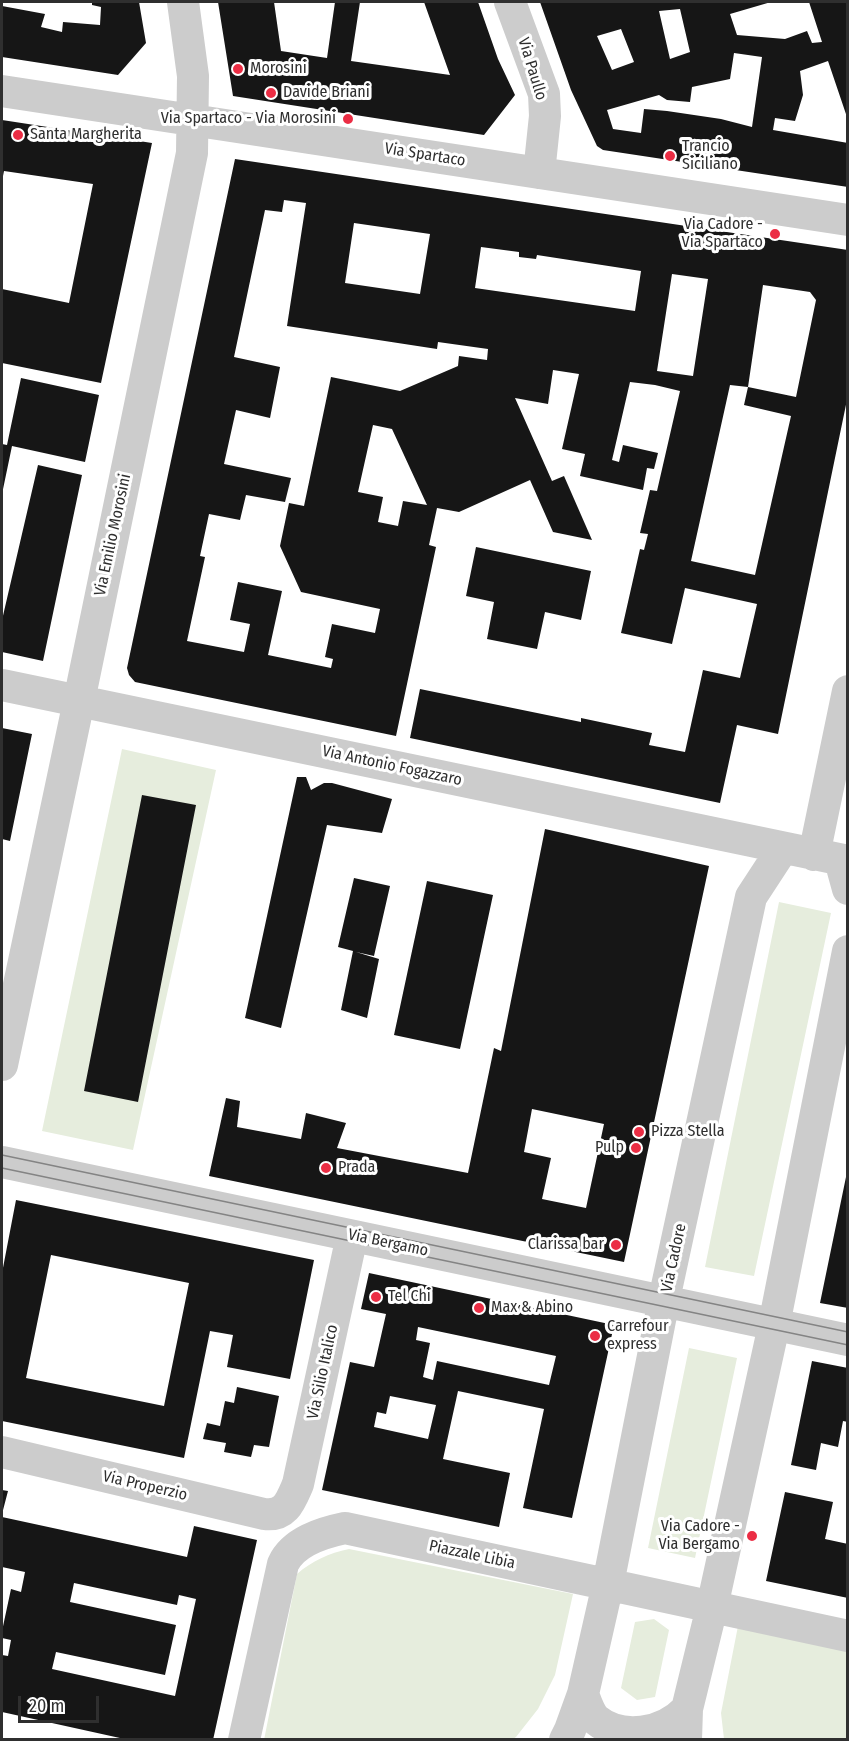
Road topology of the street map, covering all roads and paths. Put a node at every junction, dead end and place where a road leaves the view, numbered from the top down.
1 (183, 2) edge
2 (510, 2) edge
3 (2, 91) edge
4 (193, 120) junction
5 (539, 173) junction
6 (848, 220) edge
7 (2, 685) edge
8 (848, 691) edge
9 (79, 701) junction
10 (783, 848) junction
11 (837, 866) edge
12 (848, 951) edge
13 (2, 1065) edge
14 (2, 1162) edge
15 (352, 1236) junction
16 (664, 1302) junction
17 (774, 1326) junction
18 (848, 1340) edge
19 (2, 1452) edge
20 (288, 1507) joint
21 (608, 1584) junction
22 (712, 1607) junction
23 (848, 1636) edge
24 (583, 1694) junction
25 (687, 1708) junction
26 (244, 1740) edge
27 (565, 1740) edge
28 (687, 1740) edge

1 - 4 street, Via Emilio Morosini
2 - 5 street, Via Paullo
3 - 4 street, Via Spartaco
4 - 5 street, Via Spartaco
4 - 9 street, Via Emilio Morosini
5 - 6 street, Via Spartaco
7 - 9 street, Via Antonio Fogazzaro
8 - 11 street
9 - 10 street, Via Antonio Fogazzaro
9 - 13 street, Via Emilio Morosini
10 - 11 street
10 - 16 street, Via Cadore
12 - 17 street
14 - 15 street, Via Bergamo
15 - 16 street, Via Bergamo
15 - 20 street, Via Silio Italico
16 - 17 street, Via Bergamo
16 - 21 street, Via Cadore
17 - 18 street, Via Bergamo
17 - 22 street
19 - 20 street, Via Properzio
21 - 22 street, Piazzale Libia
21 - 24 street, Via Cadore
21 - 26 street, Piazzale Libia
22 - 23 street, Piazzale Libia
22 - 25 street
24 - 25 street
24 - 27 street, Via Cadore
25 - 28 street

